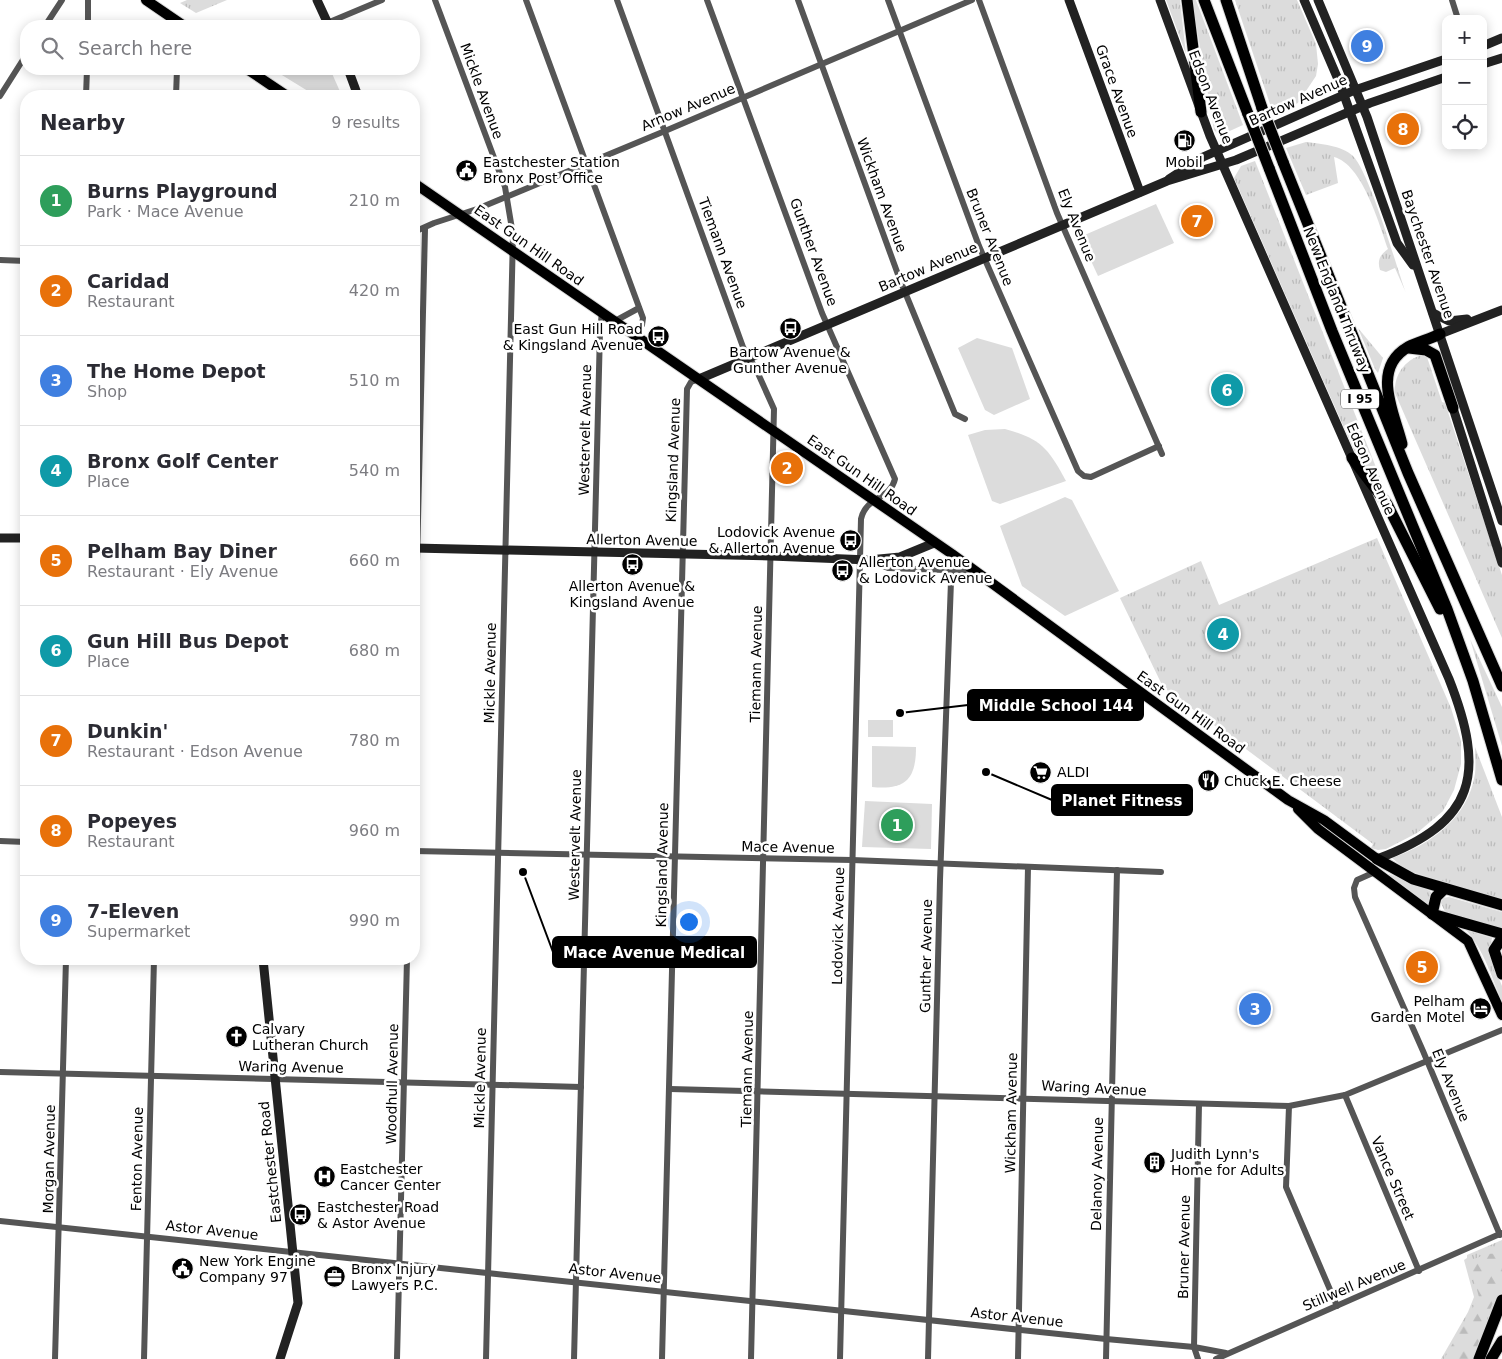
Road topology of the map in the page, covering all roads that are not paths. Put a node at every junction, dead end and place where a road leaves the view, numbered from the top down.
1 (62, 0) edge
2 (88, 0) edge
3 (146, 0) edge
4 (317, 0) edge
5 (382, 0) edge
6 (436, 0) edge
7 (526, 0) edge
8 (617, 0) edge
9 (707, 0) edge
10 (798, 0) edge
11 (888, 0) edge
12 (972, 0) edge
13 (979, 0) edge
14 (1069, 0) edge
15 (1160, 0) edge
16 (1187, 0) edge
17 (1204, 0) edge
18 (1226, 0) edge
19 (1304, 0) edge
20 (1318, 0) edge
21 (1452, 0) edge
22 (1457, 15) edge
23 (49, 20) edge
24 (88, 20) edge
25 (175, 20) edge
26 (324, 20) edge
27 (337, 20) edge
28 (899, 31) junction
29 (1502, 38) edge
30 (1487, 44) edge
31 (1502, 58) edge
32 (1443, 60) edge
33 (1487, 63) edge
34 (20, 64) edge
35 (821, 64) junction
36 (87, 75) edge
37 (177, 75) edge
38 (256, 75) edge
39 (351, 75) edge
40 (1442, 78) edge
41 (86, 90) edge
42 (176, 90) edge
43 (278, 90) edge
44 (357, 90) edge
45 (1355, 90) junction
46 (1344, 95) junction
47 (0, 96) edge
48 (743, 98) junction
49 (1362, 106) junction
50 (1201, 112) junction
51 (1350, 112) junction
52 (665, 131) junction
53 (1217, 151) junction
54 (586, 163) junction
55 (1223, 165) junction
56 (1166, 181) junction
57 (420, 187) edge
58 (1140, 192) junction
59 (507, 196) junction
60 (460, 215) junction
61 (1063, 225) junction
62 (425, 229) junction
63 (420, 230) edge
64 (513, 251) junction
65 (984, 258) junction
66 (0, 260) edge
67 (20, 261) edge
68 (1418, 271) junction
69 (905, 292) junction
70 (639, 308) junction
71 (1502, 310) edge
72 (602, 312) junction
73 (1432, 312) junction
74 (1480, 318) junction
75 (615, 321) junction
76 (828, 325) junction
77 (635, 334) junction
78 (1440, 334) junction
79 (422, 348) joint
80 (1407, 348) junction
81 (750, 358) junction
82 (699, 379) junction
83 (420, 381) edge
84 (1453, 408) joint
85 (965, 419) dead end
86 (774, 430) junction
87 (1159, 446) junction
88 (1162, 454) dead end
89 (1352, 458) junction
90 (1408, 473) junction
91 (874, 500) junction
92 (1502, 521) edge
93 (0, 538) edge
94 (20, 538) edge
95 (934, 543) junction
96 (420, 548) edge
97 (505, 550) junction
98 (594, 552) junction
99 (952, 554) junction
100 (682, 555) junction
101 (771, 556) junction
102 (864, 560) junction
103 (1502, 563) edge
104 (951, 570) junction
105 (975, 571) junction
106 (1454, 629) junction
107 (1502, 686) edge
108 (1502, 780) edge
109 (1288, 800) junction
110 (0, 841) edge
111 (20, 842) edge
112 (420, 851) edge
113 (498, 853) junction
114 (587, 855) junction
115 (675, 858) junction
116 (1377, 859) junction
117 (764, 860) junction
118 (852, 860) junction
119 (941, 864) junction
120 (1028, 867) junction
121 (1117, 870) junction
122 (1161, 872) dead end
123 (1375, 872) junction
124 (1444, 889) junction
125 (1502, 905) edge
126 (1432, 914) junction
127 (1502, 934) edge
128 (1502, 938) edge
129 (66, 965) edge
130 (154, 965) edge
131 (264, 965) edge
132 (407, 965) edge
133 (1502, 974) edge
134 (1502, 1015) edge
135 (1502, 1030) edge
136 (1427, 1061) junction
137 (0, 1072) edge
138 (63, 1074) junction
139 (152, 1076) junction
140 (275, 1079) junction
141 (404, 1082) junction
142 (492, 1084) junction
143 (581, 1087) junction
144 (670, 1089) junction
145 (759, 1091) junction
146 (846, 1093) junction
147 (934, 1095) junction
148 (1345, 1095) junction
149 (1024, 1098) junction
150 (1112, 1101) junction
151 (1199, 1104) junction
152 (1289, 1106) junction
153 (0, 1221) edge
154 (60, 1227) junction
155 (1501, 1234) edge
156 (148, 1236) junction
157 (293, 1252) junction
158 (400, 1264) junction
159 (1419, 1271) junction
160 (488, 1273) junction
161 (576, 1282) junction
162 (664, 1291) junction
163 (753, 1300) junction
164 (1502, 1300) edge
165 (1337, 1306) junction
166 (841, 1311) junction
167 (929, 1320) junction
168 (1019, 1330) junction
169 (1106, 1339) junction
170 (1502, 1341) edge
171 (1194, 1347) junction
172 (1226, 1353) junction
173 (55, 1359) edge
174 (144, 1359) edge
175 (280, 1359) edge
176 (397, 1359) edge
177 (486, 1359) edge
178 (574, 1359) edge
179 (662, 1359) edge
180 (751, 1359) edge
181 (840, 1359) edge
182 (928, 1359) edge
183 (1018, 1359) edge
184 (1106, 1359) edge
185 (1198, 1359) edge
186 (1216, 1359) edge
187 (1479, 1359) edge
188 (1491, 1359) edge

1 - 23 street
2 - 24 street
3 - 25 main road
4 - 26 main road
5 - 27 street
6 - 59 street, Mickle Avenue
7 - 54 street
8 - 52 street, Tiemann Avenue
9 - 48 street, Gunther Avenue
10 - 35 street, Wickham Avenue
11 - 28 street, Bruner Avenue
12 - 28 street, Arnow Avenue
13 - 61 street, Ely Avenue
14 - 58 main road, Grace Avenue
15 - 50 main road, Edson Avenue
16 - 50 highway
17 - 106 highway, New England Thruway / I 95, bridge
18 - 90 highway, New England Thruway / I 95, bridge
19 - 46 main road
20 - 45 main road, Baychester Avenue
21 - 22 street
28 - 35 street, Arnow Avenue
28 - 65 street, Bruner Avenue
29 - 30 main road
31 - 33 main road
32 - 45 main road, Bartow Avenue
34 - 47 street
35 - 48 street, Arnow Avenue
35 - 69 street, Wickham Avenue
36 - 41 street
37 - 42 street
38 - 43 main road
39 - 44 main road
40 - 49 main road, Bartow Avenue
45 - 46 main road, Bartow Avenue
45 - 49 main road, Baychester Avenue
46 - 51 main road
46 - 53 main road, Bartow Avenue
48 - 52 street, Arnow Avenue
48 - 76 street, Gunther Avenue
49 - 51 main road, Bartow Avenue
49 - 68 main road, Baychester Avenue
50 - 53 main road, Edson Avenue
51 - 55 main road, Bartow Avenue
51 - 68 main road
52 - 54 street, Arnow Avenue
52 - 81 street, Tiemann Avenue
53 - 55 main road, Edson Avenue
53 - 56 main road, Bartow Avenue
54 - 59 street, Arnow Avenue
54 - 70 street
55 - 56 main road, Bartow Avenue
55 - 89 main road, Edson Avenue
56 - 58 main road, Bartow Avenue
57 - 60 main road, East Gun Hill Road
58 - 61 main road, Bartow Avenue
59 - 60 street, Arnow Avenue
59 - 64 street, Mickle Avenue
60 - 62 street, Arnow Avenue
60 - 64 main road, East Gun Hill Road
61 - 65 main road, Bartow Avenue
61 - 87 street, Ely Avenue
62 - 63 street, Arnow Avenue
62 - 79 street
64 - 72 main road, East Gun Hill Road
64 - 97 street, Mickle Avenue
65 - 69 main road, Bartow Avenue
65 - 87 street, Bruner Avenue
66 - 67 street
68 - 73 main road, Baychester Avenue
69 - 76 main road, Bartow Avenue
69 - 85 street, Wickham Avenue
70 - 75 street
70 - 77 street
71 - 74 main road
72 - 75 main road, East Gun Hill Road
72 - 98 street, Westervelt Avenue
73 - 74 main road
73 - 78 main road, Baychester Avenue
74 - 78 main road
75 - 77 main road, East Gun Hill Road
76 - 81 main road, Bartow Avenue
76 - 91 street, Gunther Avenue
77 - 82 main road, East Gun Hill Road
78 - 80 highway
78 - 92 main road, Baychester Avenue
79 - 83 street
80 - 84 highway
80 - 90 highway
81 - 82 main road, Bartow Avenue
81 - 86 street, Tiemann Avenue
82 - 86 main road, East Gun Hill Road
82 - 100 street, Kingsland Avenue
84 - 103 main road
86 - 91 main road, East Gun Hill Road
86 - 101 street, Tiemann Avenue
87 - 88 street, Ely Avenue
89 - 106 highway
89 - 116 main road, Edson Avenue
90 - 107 highway, New England Thruway / I 95
91 - 95 main road, East Gun Hill Road
91 - 102 street, Lodovick Avenue
93 - 94 main road
95 - 99 main road, East Gun Hill Road
95 - 102 main road, Allerton Avenue
96 - 97 main road, Allerton Avenue
97 - 98 main road, Allerton Avenue
97 - 113 street, Mickle Avenue
98 - 100 main road, Allerton Avenue
98 - 114 street, Westervelt Avenue
99 - 104 street, Gunther Avenue
99 - 105 main road, East Gun Hill Road
100 - 101 main road, Allerton Avenue
100 - 115 street, Kingsland Avenue
101 - 102 main road, Allerton Avenue
101 - 117 street, Tiemann Avenue
102 - 104 street, Allerton Avenue
102 - 118 street, Lodovick Avenue
104 - 105 street, Allerton Avenue
104 - 119 street, Gunther Avenue
105 - 109 main road, East Gun Hill Road
106 - 108 highway, New England Thruway / I 95
109 - 116 main road, East Gun Hill Road
109 - 123 main road, East Gun Hill Road
110 - 111 street
112 - 113 street, Mace Avenue
113 - 114 street, Mace Avenue
113 - 142 street, Mickle Avenue
114 - 115 street, Mace Avenue
114 - 143 street, Westervelt Avenue
115 - 117 street, Mace Avenue
115 - 144 street, Kingsland Avenue
116 - 124 highway
117 - 118 street, Mace Avenue
117 - 145 street, Tiemann Avenue
118 - 119 street, Mace Avenue
118 - 146 street, Lodovick Avenue
119 - 120 street, Mace Avenue
119 - 147 street, Gunther Avenue
120 - 121 street, Mace Avenue
120 - 149 street, Wickham Avenue
121 - 122 street, Mace Avenue
121 - 150 street, Delanoy Avenue
123 - 126 main road, East Gun Hill Road
123 - 136 street, Ely Avenue
124 - 125 highway
124 - 126 highway
126 - 127 highway
126 - 134 main road, East Gun Hill Road
128 - 133 highway
129 - 138 street, Morgan Avenue
130 - 139 street, Fenton Avenue
131 - 140 main road, Eastchester Road
132 - 141 street, Woodhull Avenue
135 - 136 street, Waring Avenue
136 - 148 street, Waring Avenue
136 - 155 street, Ely Avenue
137 - 138 street, Waring Avenue
138 - 139 street, Waring Avenue
138 - 154 street, Morgan Avenue
139 - 140 street, Waring Avenue
139 - 156 street, Fenton Avenue
140 - 141 street, Waring Avenue
140 - 157 main road, Eastchester Road
141 - 142 street, Waring Avenue
141 - 158 street, Woodhull Avenue
142 - 143 street, Waring Avenue
142 - 160 street, Mickle Avenue
143 - 161 street, Westervelt Avenue
144 - 145 street, Waring Avenue
144 - 162 street, Kingsland Avenue
145 - 146 street, Waring Avenue
145 - 163 street, Tiemann Avenue
146 - 147 street, Waring Avenue
146 - 166 street, Lodovick Avenue
147 - 149 street, Waring Avenue
147 - 167 street, Gunther Avenue
148 - 152 street, Waring Avenue
148 - 159 street, Vance Street
149 - 150 street, Waring Avenue
149 - 168 street, Wickham Avenue
150 - 151 street, Waring Avenue
150 - 169 street, Delanoy Avenue
151 - 152 street, Waring Avenue
151 - 171 street, Bruner Avenue
152 - 165 street
153 - 154 street, Astor Avenue
154 - 156 street, Astor Avenue
154 - 173 street, Morgan Avenue
155 - 159 street, Stillwell Avenue
156 - 157 street, Astor Avenue
156 - 174 street, Fenton Avenue
157 - 158 street, Astor Avenue
157 - 175 main road, Eastchester Road
158 - 160 street, Astor Avenue
158 - 176 street, Woodhull Avenue
159 - 165 street, Stillwell Avenue
160 - 161 street, Astor Avenue
160 - 177 street, Mickle Avenue
161 - 162 street, Astor Avenue
161 - 178 street, Westervelt Avenue
162 - 163 street, Astor Avenue
162 - 179 street, Kingsland Avenue
163 - 166 street, Astor Avenue
163 - 180 street, Tiemann Avenue
164 - 187 highway
165 - 172 street, Stillwell Avenue
166 - 167 street, Astor Avenue
166 - 181 street, Lodovick Avenue
167 - 168 street, Astor Avenue
167 - 182 street, Gunther Avenue
168 - 169 street, Astor Avenue
168 - 183 street, Wickham Avenue
169 - 171 street, Astor Avenue
169 - 184 street, Delanoy Avenue
170 - 188 highway
171 - 172 street, Astor Avenue
171 - 185 street, Bruner Avenue
172 - 186 street, Stillwell Avenue

